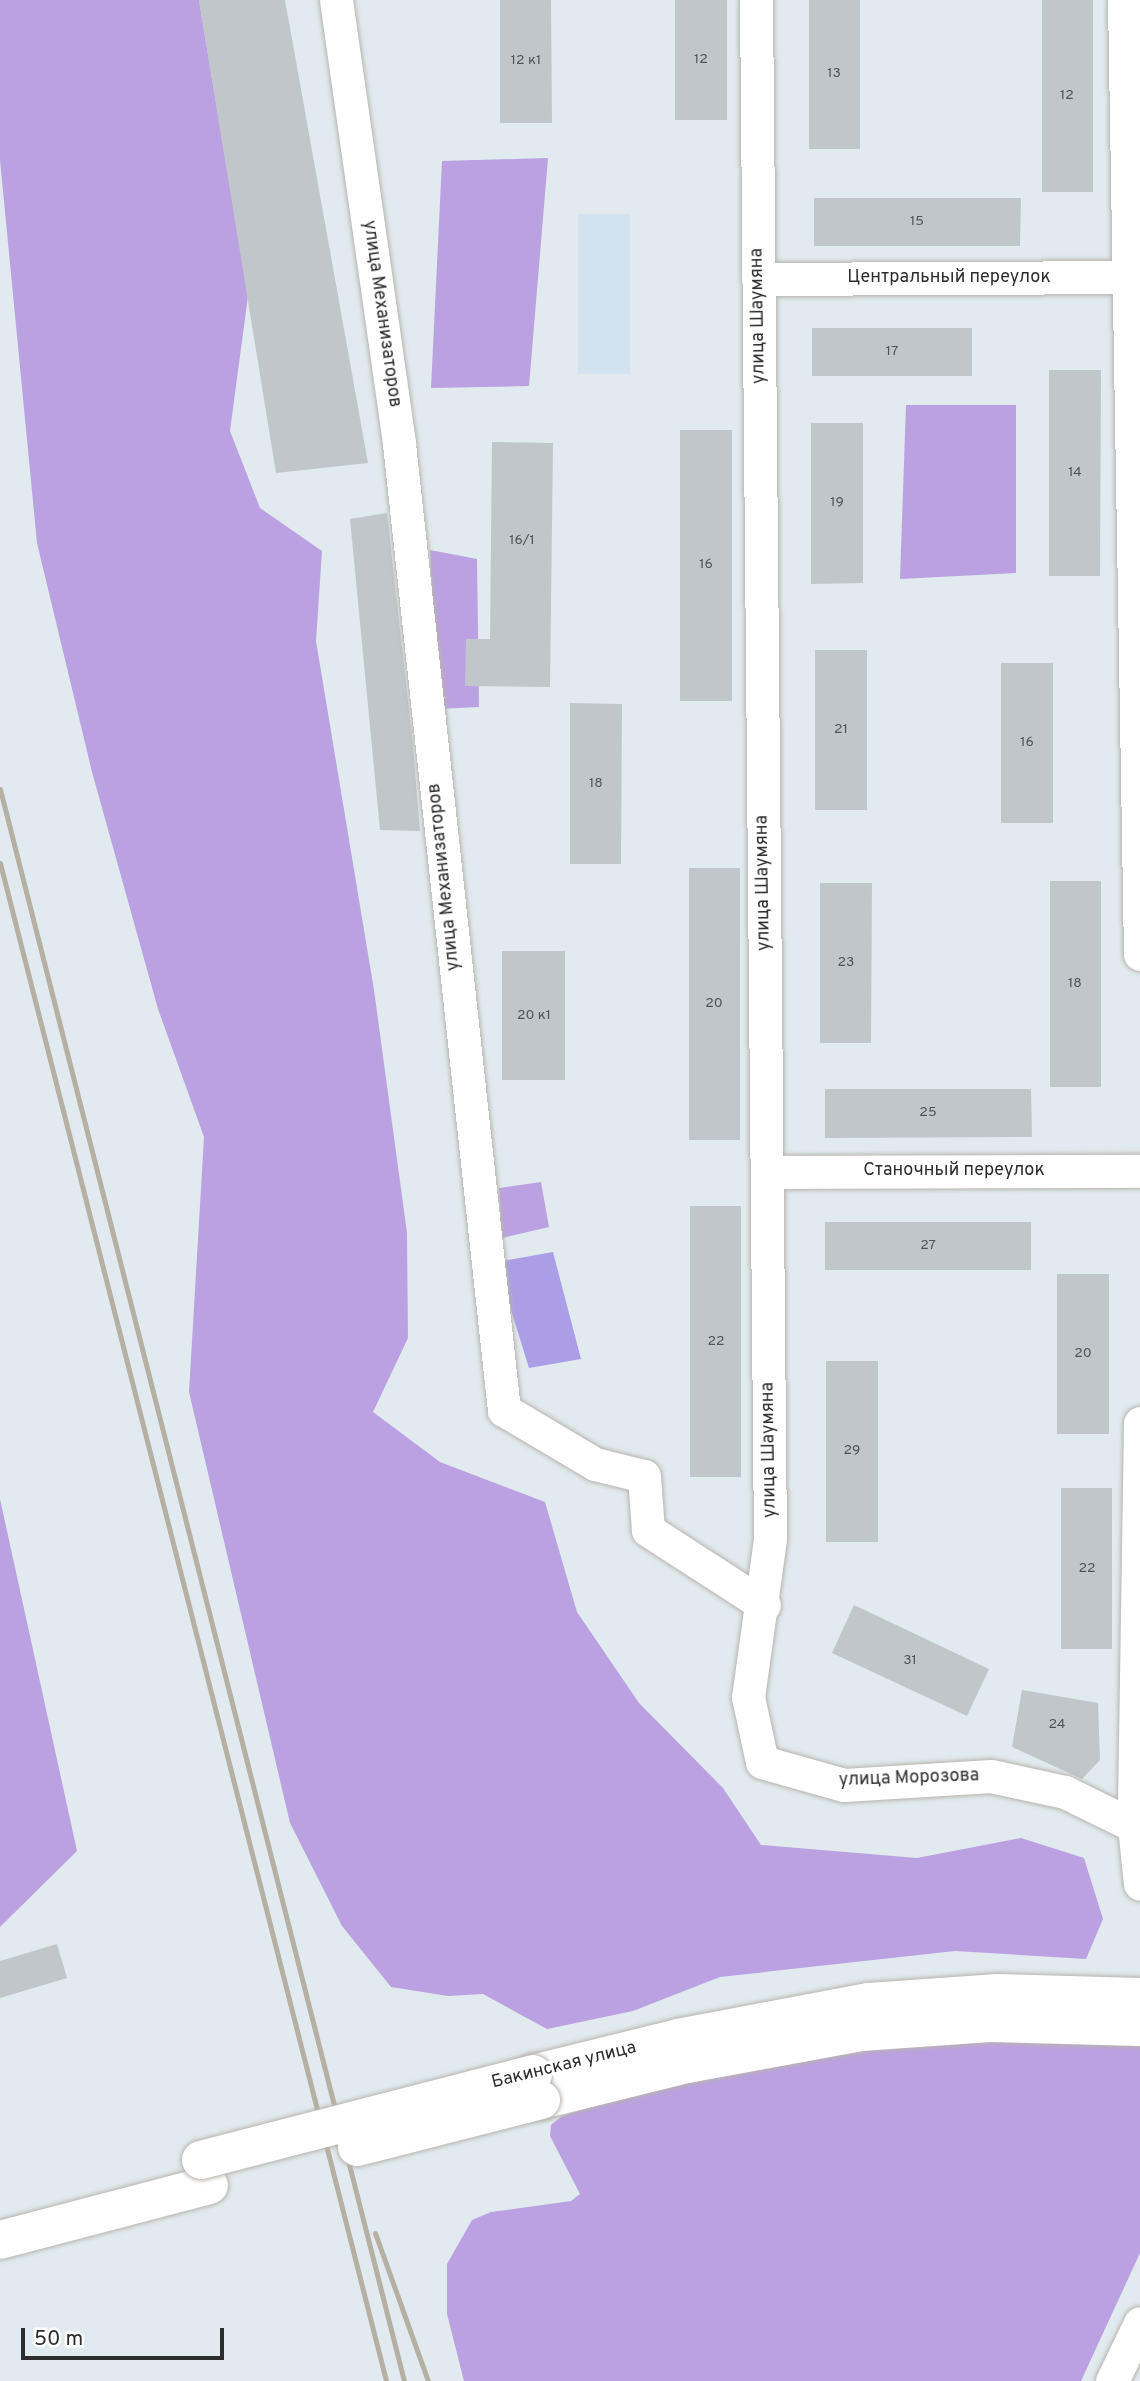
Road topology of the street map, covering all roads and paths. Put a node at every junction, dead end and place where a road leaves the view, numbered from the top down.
1 (336, 0) edge
2 (756, 0) edge
3 (1124, 0) edge
4 (1134, 277) edge
5 (758, 279) junction
6 (1140, 954) edge
7 (1140, 1171) edge
8 (767, 1172) junction
9 (1140, 1423) edge
10 (765, 1605) junction
11 (762, 1762) joint
12 (1134, 1826) junction
13 (1140, 1884) edge
14 (1140, 1997) edge
15 (1140, 2027) edge
16 (537, 2087) junction
17 (205, 2173) junction
18 (0, 2212) edge
19 (0, 2240) edge
20 (1140, 2323) edge
21 (1112, 2381) edge

1 - 10 street, улица Механизаторов
2 - 5 street, улица Шаумяна
3 - 4 street
4 - 5 street, Центральный переулок
4 - 6 street
5 - 8 street, улица Шаумяна
7 - 8 street, Станочный переулок
8 - 10 street, улица Шаумяна
9 - 12 street
10 - 11 street, улица Шаумяна
11 - 12 street, улица Морозова
12 - 13 street
14 - 16 main road, Бакинская улица
15 - 16 main road, Бакинская улица
16 - 17 main road, Бакинская улица, bridge
17 - 18 main road, Бакинская улица
17 - 19 main road, Бакинская улица
20 - 21 street

